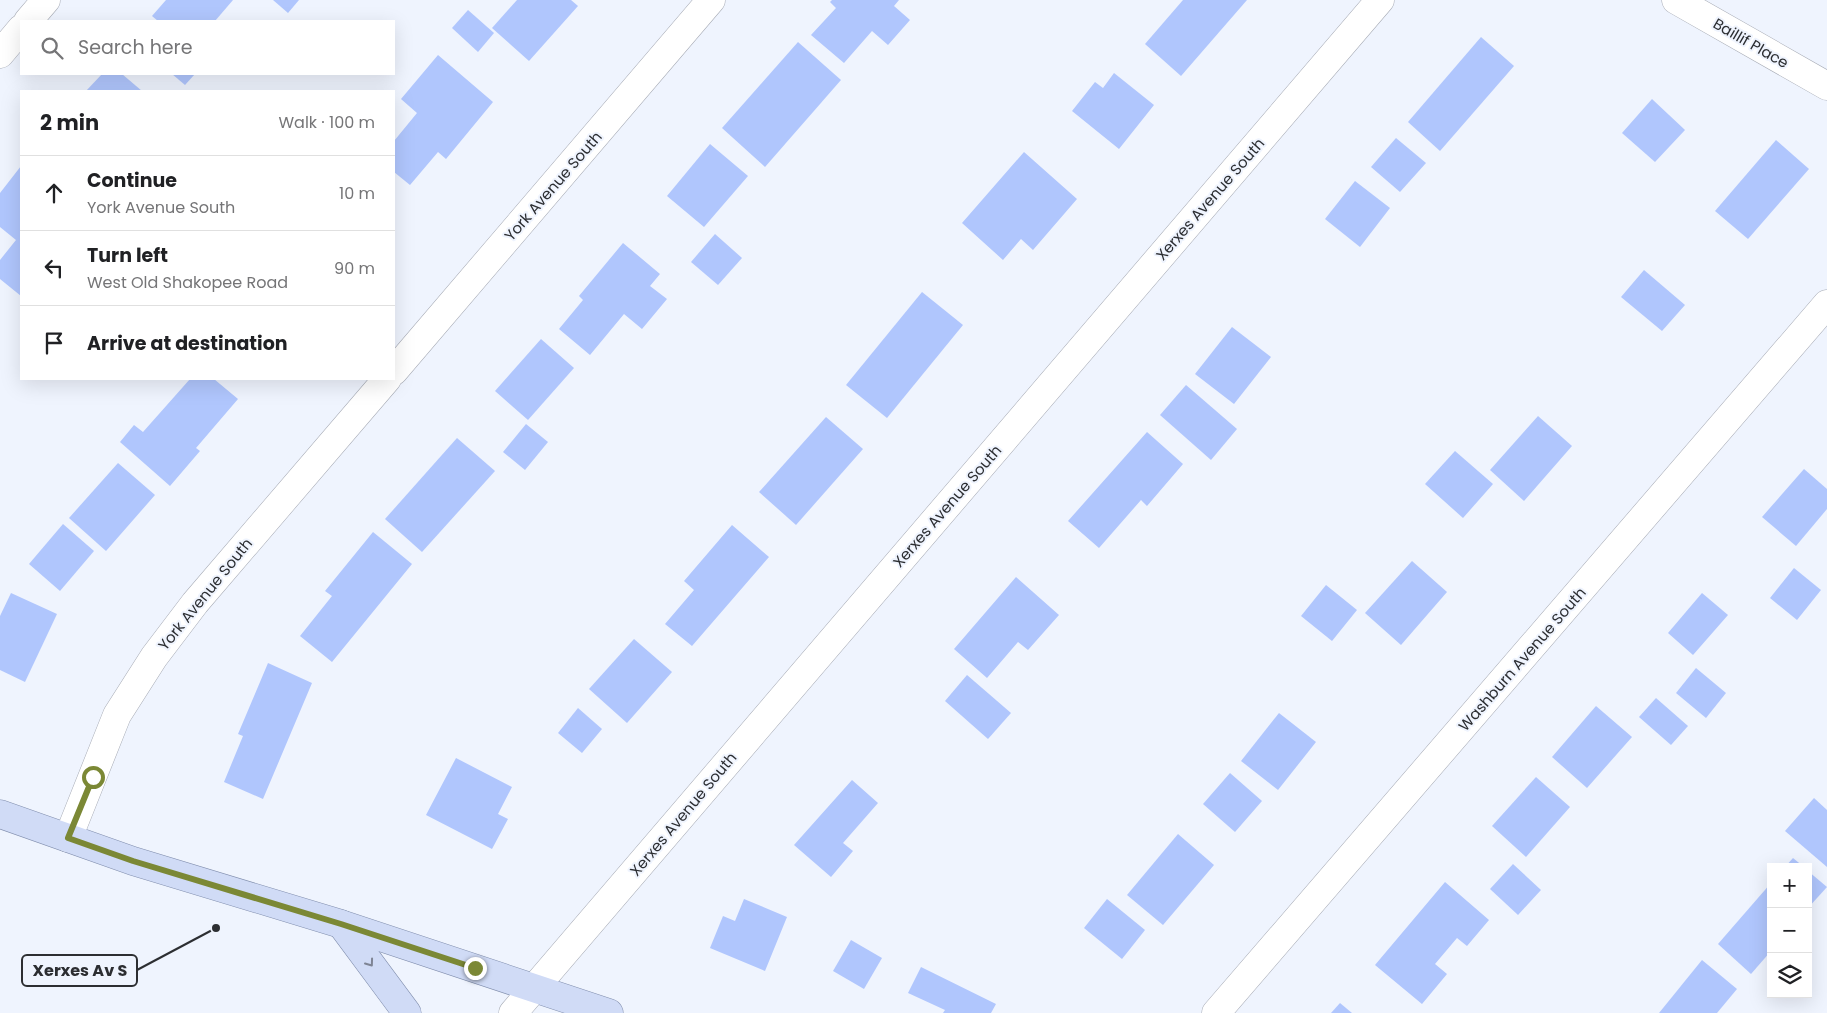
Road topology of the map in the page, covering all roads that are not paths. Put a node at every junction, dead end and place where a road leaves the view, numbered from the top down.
1 (46, 0) edge
2 (711, 0) edge
3 (1380, 0) edge
4 (1676, 0) edge
5 (29, 20) edge
6 (20, 30) edge
7 (0, 54) edge
8 (1827, 86) edge
9 (1827, 304) edge
10 (395, 370) edge
11 (386, 380) edge
12 (0, 814) edge
13 (68, 838) junction
14 (341, 924) junction
15 (535, 988) junction
16 (407, 1013) edge
17 (514, 1013) edge
18 (609, 1013) edge
19 (1216, 1013) edge

1 - 5 street
2 - 10 street, York Avenue South
3 - 15 street, Xerxes Avenue South
4 - 8 street, Baillif Place
6 - 7 street
9 - 19 street, Washburn Avenue South
11 - 13 street, York Avenue South
12 - 13 main road
13 - 14 main road
14 - 15 main road
14 -> 16 main road
15 - 17 street, Xerxes Avenue South
15 - 18 main road

